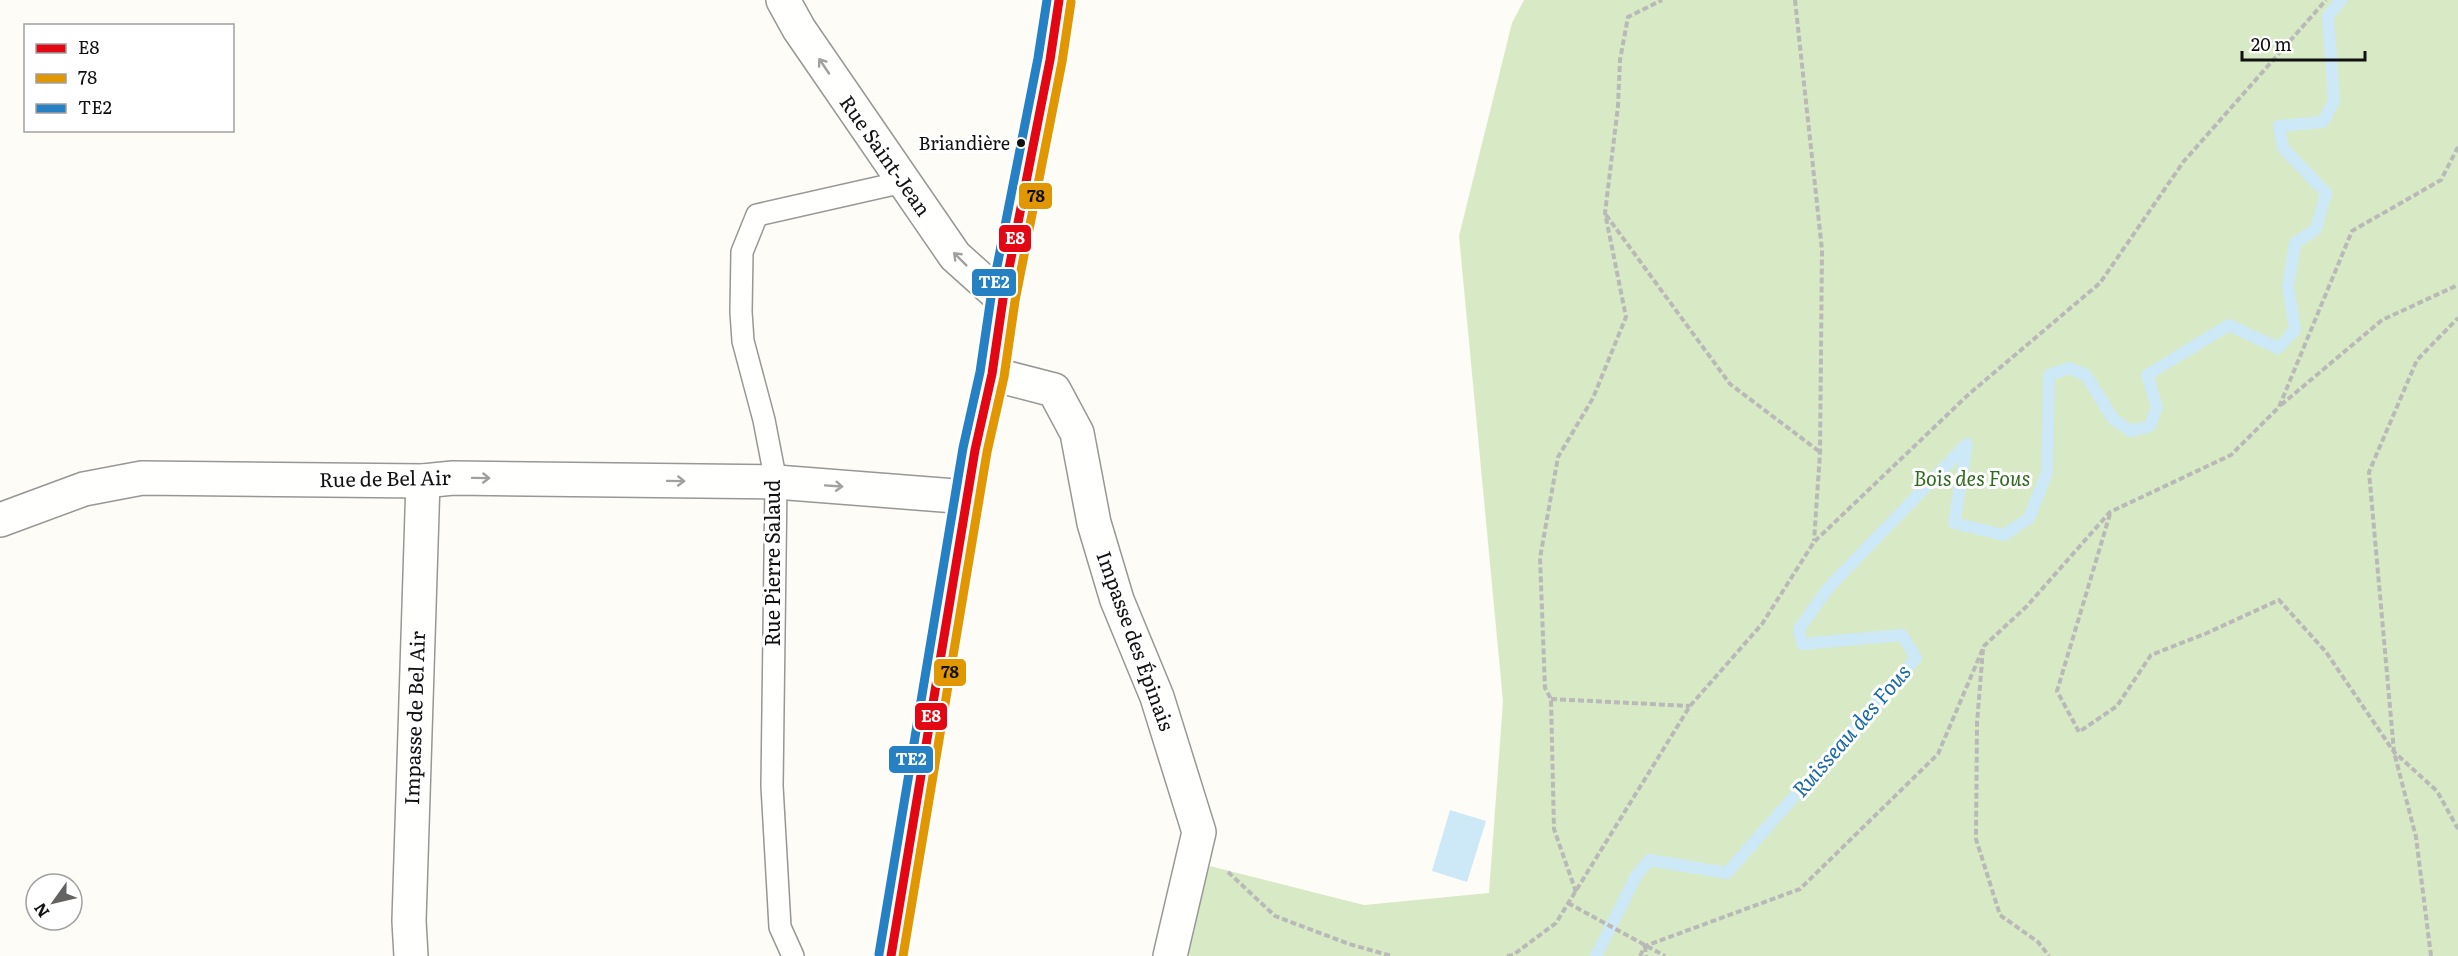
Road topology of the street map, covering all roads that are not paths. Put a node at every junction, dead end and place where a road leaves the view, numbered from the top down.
1 (783, 0) edge
2 (1059, 0) edge
3 (903, 182) junction
4 (1003, 299) junction
5 (992, 374) junction
6 (423, 481) junction
7 (776, 482) junction
8 (968, 497) junction
9 (0, 520) edge
10 (411, 956) edge
11 (793, 956) edge
12 (891, 956) edge
13 (1170, 956) edge

3 -> 1 street, Rue Saint-Jean
2 - 4 street
4 -> 3 street, Rue Saint-Jean
3 - 7 lane, Rue Pierre Salaud
4 - 5 street
5 - 8 street
5 - 13 street, Impasse des Épinais
6 -> 7 street, Rue de Bel Air
6 - 9 street, Rue de Bel Air
6 - 10 street, Impasse de Bel Air
7 -> 8 street, Rue de Bel Air
7 - 11 lane, Rue Pierre Salaud
8 - 12 street

